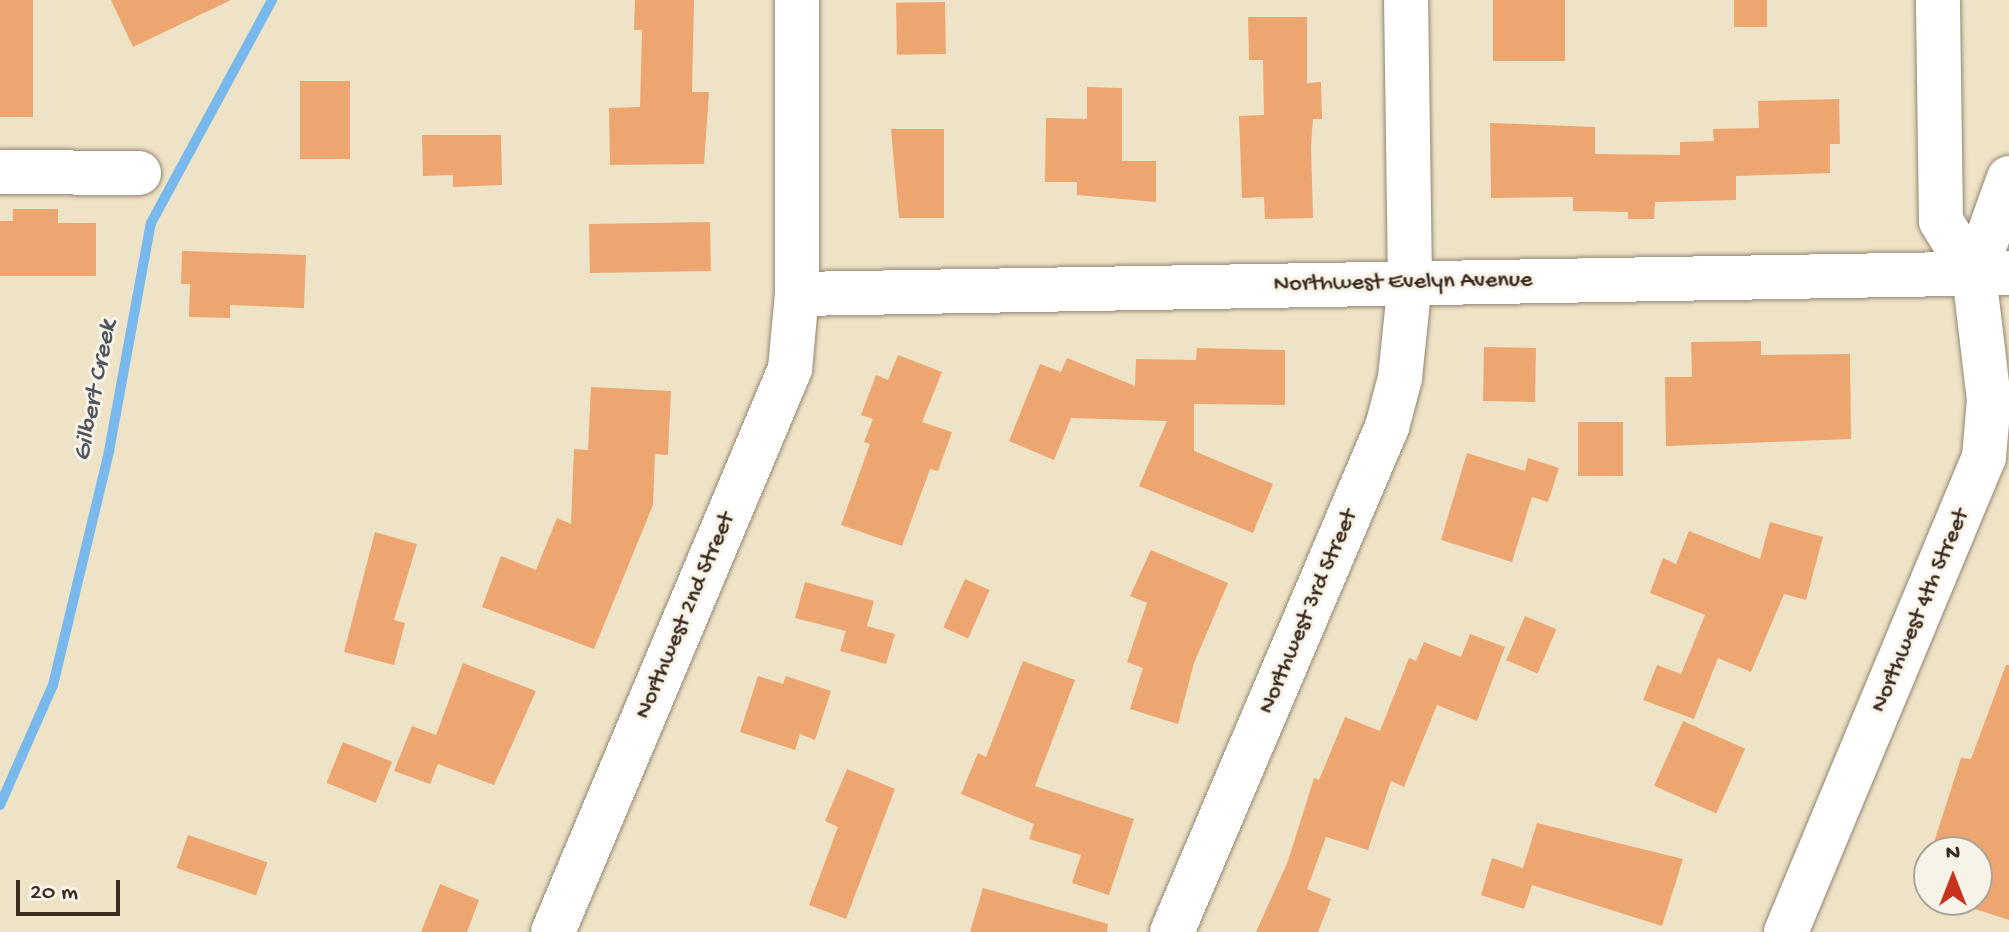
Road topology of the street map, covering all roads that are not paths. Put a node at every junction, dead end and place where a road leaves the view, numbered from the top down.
1 (797, 0) edge
2 (1406, 0) edge
3 (1938, 0) edge
4 (0, 172) edge
5 (139, 173) dead end
6 (2009, 178) edge
7 (1991, 274) edge
8 (1410, 282) junction
9 (797, 294) junction
10 (553, 932) edge
11 (1172, 932) edge
12 (1786, 932) edge

1 - 9 street, Northwest 2nd Street
2 - 8 street, Northwest 3rd Street
3 - 7 street
4 - 5 street
6 - 7 street
7 - 8 street, Northwest Evelyn Avenue
7 - 12 street, Northwest 4th Street
8 - 9 street, Northwest Evelyn Avenue
8 - 11 street, Northwest 3rd Street
9 - 10 street, Northwest 2nd Street

